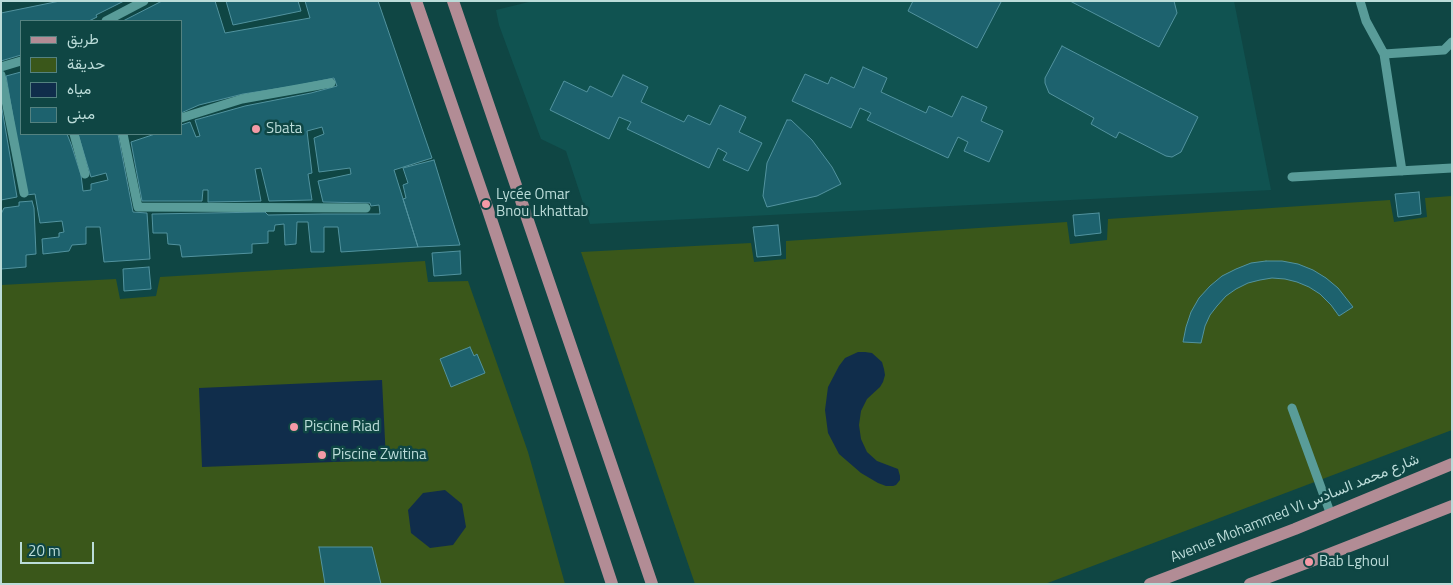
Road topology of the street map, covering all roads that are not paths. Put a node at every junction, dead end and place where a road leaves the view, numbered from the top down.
1 (144, 1) edge
2 (453, 1) edge
3 (1360, 1) edge
4 (419, 2) edge
5 (108, 20) edge
6 (1452, 42) edge
7 (1448, 50) edge
8 (1384, 54) junction
9 (20, 61) edge
10 (1, 67) edge
11 (1, 75) edge
12 (331, 82) dead end
13 (182, 118) edge
14 (74, 135) edge
15 (126, 135) edge
16 (1452, 168) edge
17 (1402, 171) junction
18 (85, 174) dead end
19 (1292, 177) dead end
20 (24, 193) dead end
21 (366, 208) dead end
22 (1292, 408) dead end
23 (1452, 464) edge
24 (1452, 506) edge
25 (1331, 514) junction
26 (612, 584) edge
27 (652, 584) edge
28 (1150, 584) edge
29 (1250, 584) edge

1 - 5 street
2 - 27 main road
3 - 8 street
4 - 26 main road
6 - 7 street
7 - 8 street
8 - 17 street
9 - 10 street
11 - 20 street
12 - 13 street
14 - 18 street
15 - 21 street
16 - 17 street
17 - 19 street
22 - 25 street
23 - 25 main road, Avenue Mohammed VI شارع محمد السادس
24 - 29 main road
25 - 28 main road, Avenue Mohammed VI شارع محمد السادس

